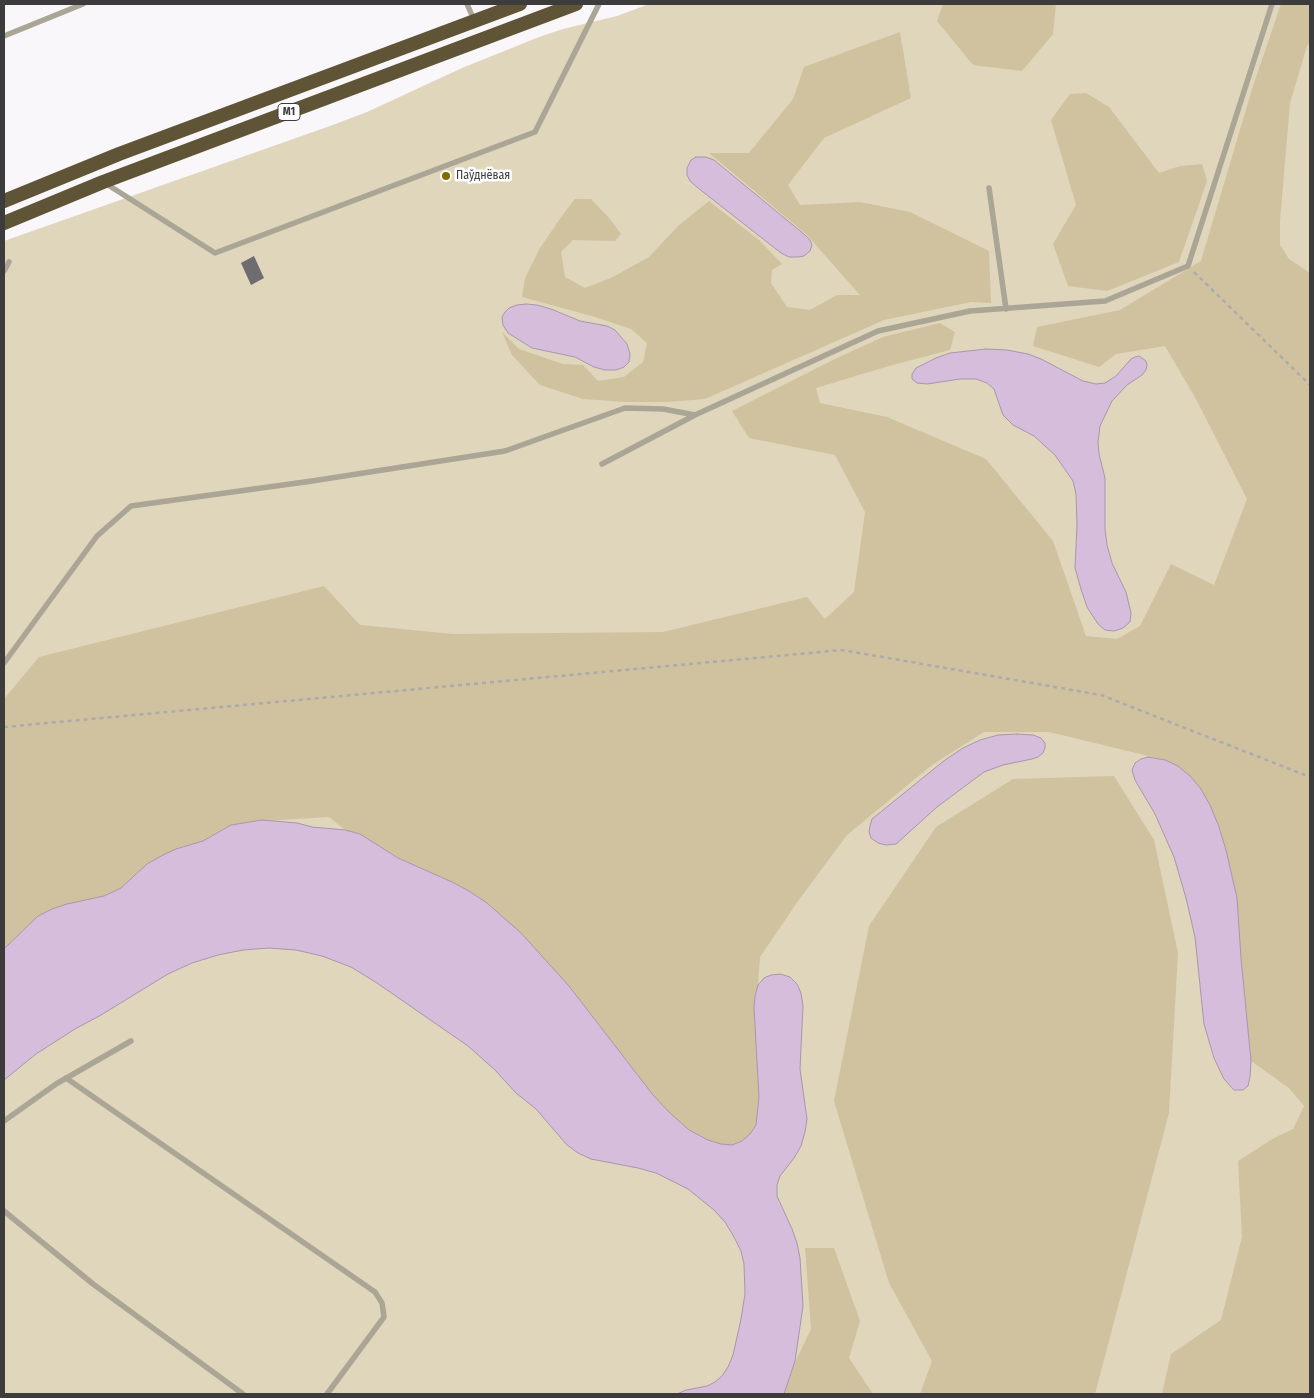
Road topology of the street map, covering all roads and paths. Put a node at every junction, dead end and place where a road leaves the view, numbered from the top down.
1 (83, 4) edge
2 (467, 4) edge
3 (520, 4) edge
4 (576, 4) edge
5 (599, 4) edge
6 (1272, 4) edge
7 (474, 21) junction
8 (4, 36) edge
9 (103, 182) junction
10 (989, 188) dead end
11 (4, 201) edge
12 (4, 223) edge
13 (9, 262) dead end
14 (1188, 266) junction
15 (4, 271) edge
16 (1006, 308) junction
17 (1310, 385) edge
18 (695, 415) junction
19 (602, 464) dead end
20 (4, 663) edge
21 (4, 727) edge
22 (1310, 777) edge
23 (131, 1041) dead end
24 (66, 1078) junction
25 (4, 1121) edge
26 (4, 1211) edge
27 (244, 1394) edge
28 (327, 1394) edge

1 - 8 lane
2 - 7 lane
3 - 7 highway, М1
4 - 9 highway, М1
5 - 9 lane
6 - 14 lane
7 - 11 highway, М1
9 - 12 highway, М1
10 - 16 lane
13 - 15 lane
14 - 16 lane
14 - 17 path
16 - 18 lane
18 - 19 lane
18 - 20 lane
21 - 22 path
23 - 24 lane
24 - 25 lane
24 - 28 lane
26 - 27 lane

